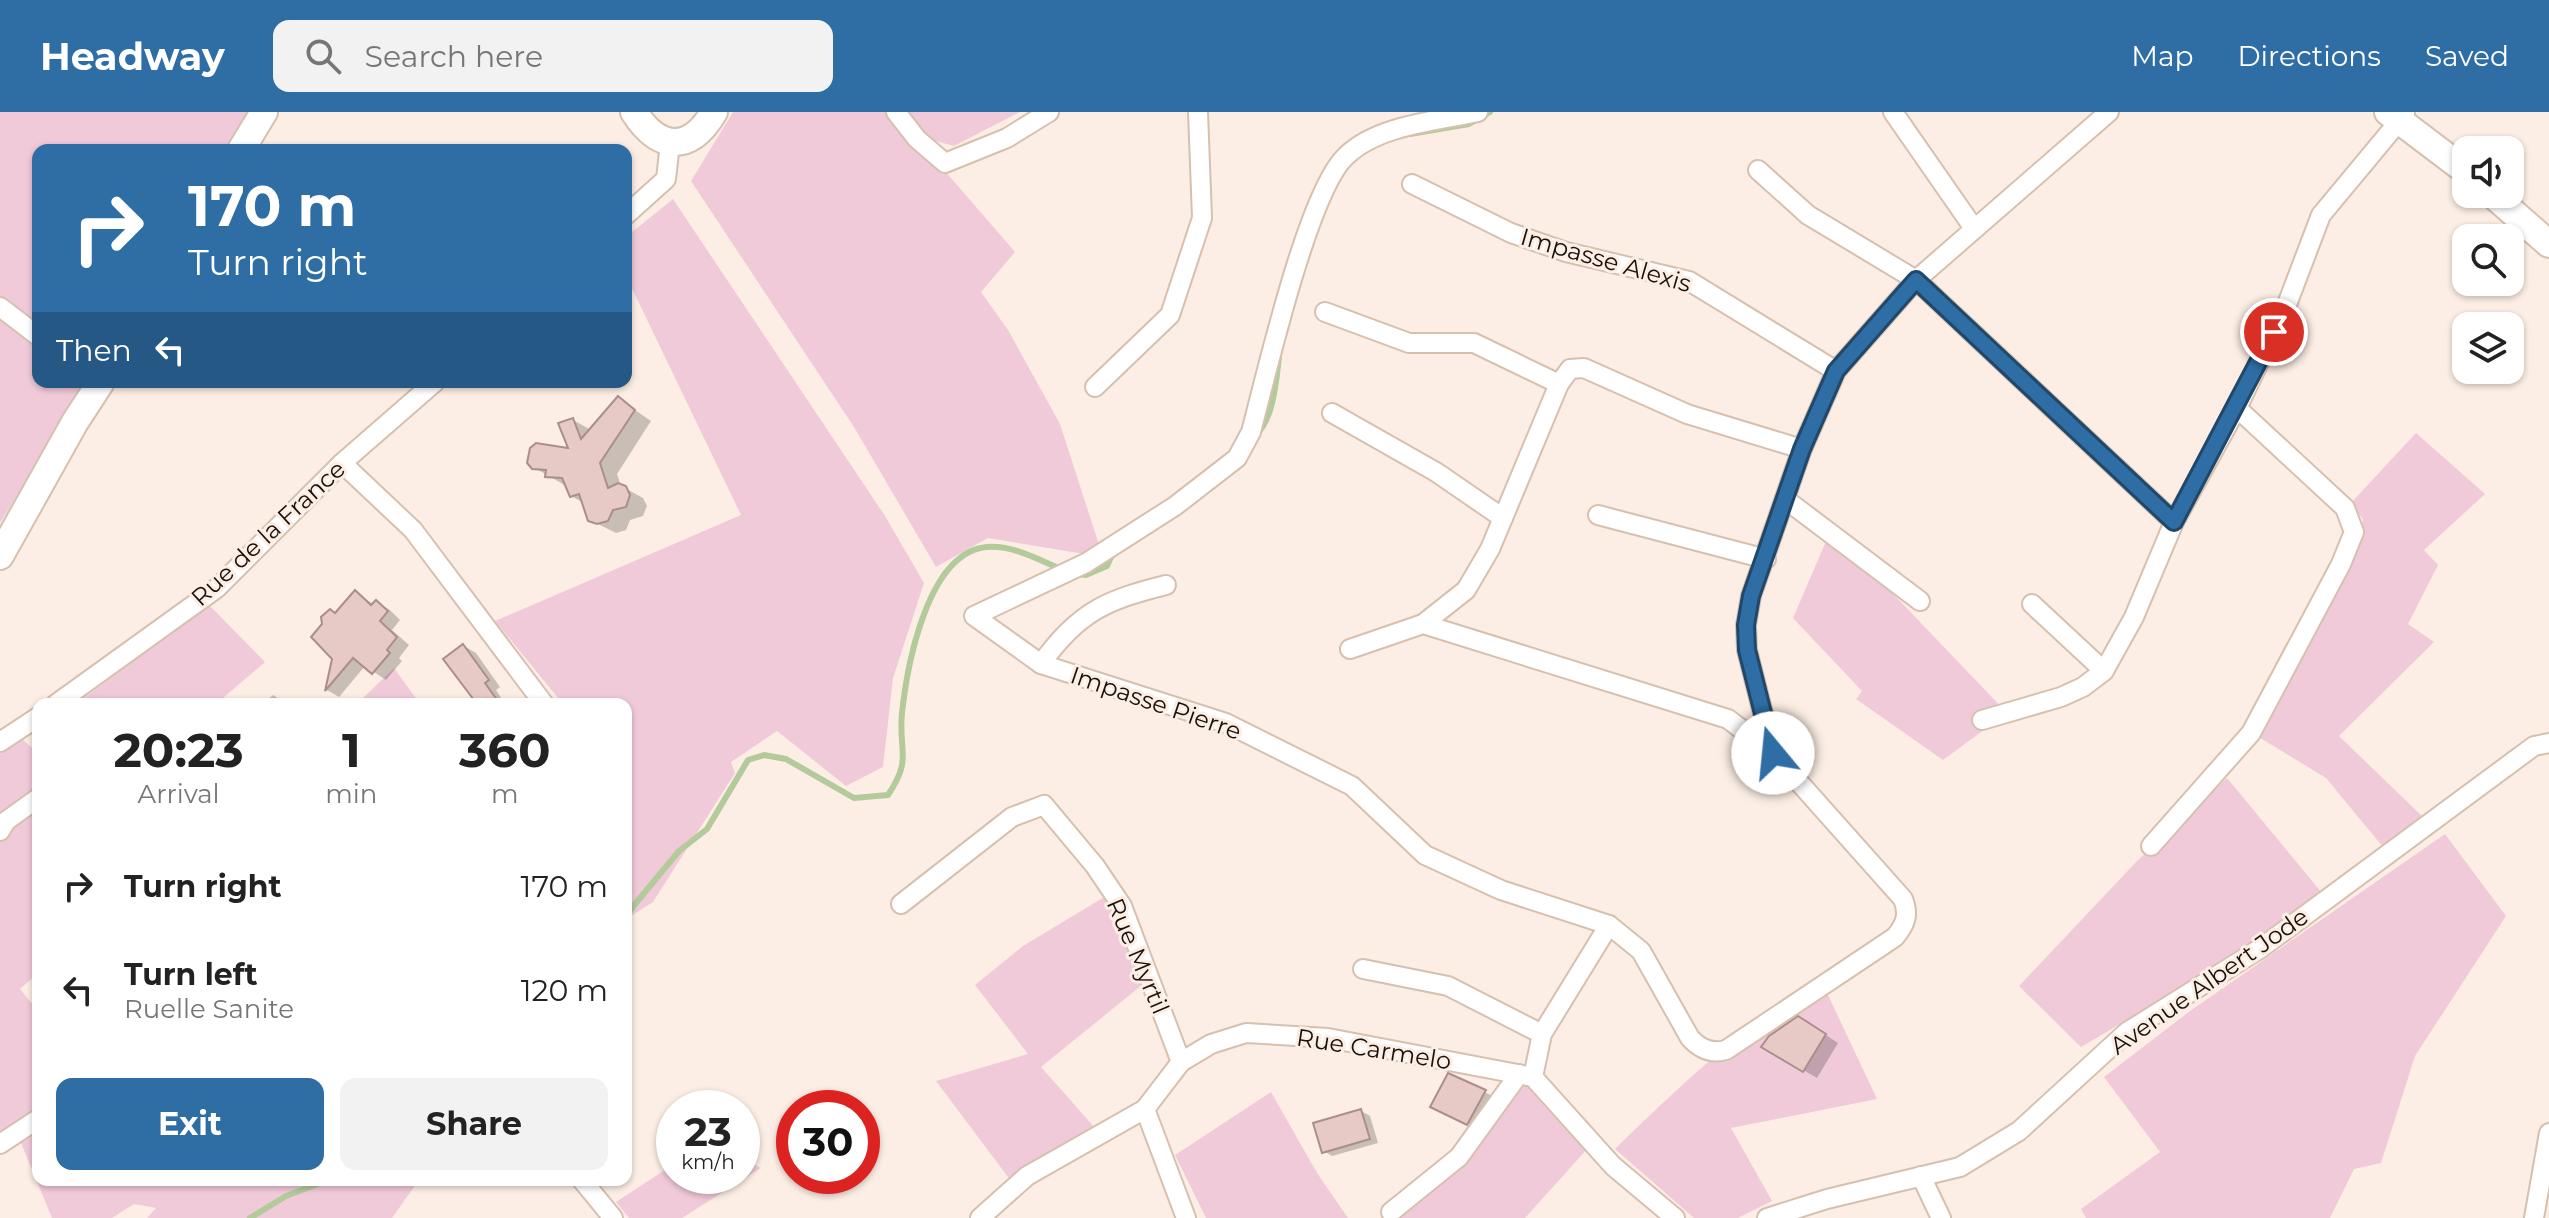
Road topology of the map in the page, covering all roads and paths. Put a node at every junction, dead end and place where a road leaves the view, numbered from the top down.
1 (264, 112) edge
2 (634, 112) edge
3 (714, 112) edge
4 (896, 112) edge
5 (1049, 112) edge
6 (1198, 112) edge
7 (1478, 112) edge
8 (1893, 112) edge
9 (2109, 112) edge
10 (2397, 115) edge
11 (670, 143) junction
12 (245, 144) edge
13 (2452, 160) edge
14 (1758, 170) dead end
15 (1412, 184) dead end
16 (2508, 208) edge
17 (632, 210) edge
18 (1973, 227) junction
19 (2549, 244) edge
20 (1916, 280) junction
21 (0, 307) edge
22 (1325, 312) dead end
23 (32, 331) edge
24 (1836, 371) junction
25 (1559, 384) junction
26 (1095, 387) dead end
27 (96, 388) edge
28 (428, 388) edge
29 (2237, 408) junction
30 (1332, 413) dead end
31 (1802, 449) junction
32 (342, 463) junction
33 (1785, 499) junction
34 (1598, 515) dead end
35 (1503, 518) junction
36 (2174, 522) junction
37 (0, 556) edge
38 (1766, 559) junction
39 (1166, 585) dead end
40 (1920, 601) dead end
41 (2032, 604) dead end
42 (1423, 624) junction
43 (1350, 649) dead end
44 (1041, 664) junction
45 (2104, 671) junction
46 (64, 698) edge
47 (539, 698) edge
48 (1982, 720) dead end
49 (32, 721) edge
50 (0, 742) edge
51 (2549, 743) edge
52 (1773, 753) junction
53 (32, 802) edge
54 (0, 831) edge
55 (2151, 846) dead end
56 (901, 904) dead end
57 (1609, 925) junction
58 (1363, 969) dead end
59 (1542, 1034) junction
60 (1181, 1062) junction
61 (1526, 1076) junction
62 (1145, 1109) junction
63 (32, 1123) edge
64 (2549, 1133) edge
65 (0, 1144) edge
66 (1921, 1176) junction
67 (587, 1186) edge
68 (1391, 1212) dead end
69 (1772, 1217) edge
70 (613, 1218) edge
71 (980, 1218) edge
72 (1186, 1218) edge
73 (1675, 1218) edge
74 (1941, 1218) edge
75 (2534, 1218) edge

1 - 12 street
2 - 11 street
3 - 11 street
4 - 5 street
6 - 26 street
7 - 44 street, Impasse Pierre
8 - 18 street
9 - 18 street
10 - 13 street
10 - 29 street
11 - 17 street
14 - 20 street
15 - 24 street, Impasse Alexis
16 - 19 street
18 - 20 street
20 - 24 street
20 - 36 street
21 - 23 street
22 - 25 street
24 - 31 street
25 - 31 street
25 - 35 street
27 - 37 street
28 - 32 street, Rue de la France
29 - 36 street
29 - 55 street
30 - 35 street
31 - 33 street
32 - 46 street, Rue de la France
32 - 47 street
33 - 38 street
33 - 40 street
34 - 38 street
35 - 42 street
36 - 45 street
38 - 52 street
39 - 44 street
41 - 45 street
42 - 43 street
42 - 52 street
44 - 57 street, Impasse Pierre
45 - 48 street
49 - 50 street
51 - 66 street, Avenue Albert Jode
52 - 57 street
53 - 54 street
56 - 60 street, Rue Myrtil
57 - 59 street
58 - 59 street
59 - 61 street
60 - 61 street, Rue Carmelo
60 - 62 street, Rue Carmelo
61 - 68 street
61 - 73 street
62 - 71 street, Rue Carmelo
62 - 72 street
63 - 65 street
64 - 75 street
66 - 69 street, Avenue Albert Jode
66 - 74 street
67 - 70 street

